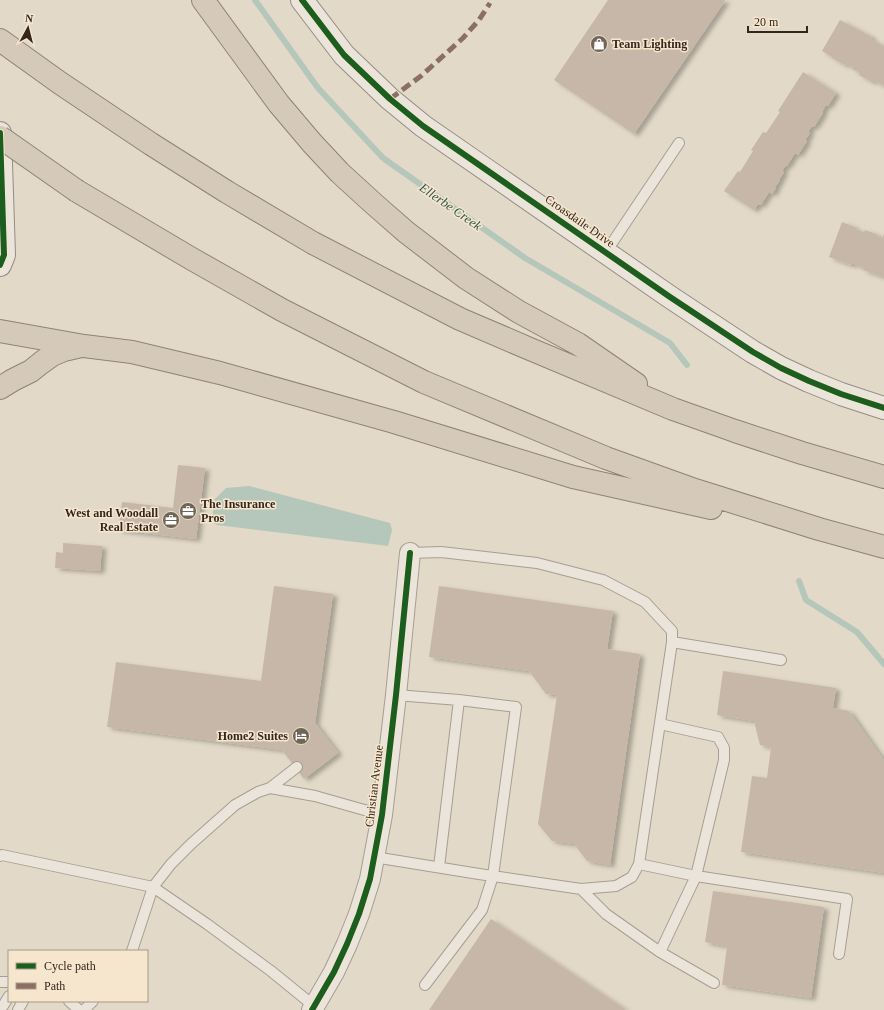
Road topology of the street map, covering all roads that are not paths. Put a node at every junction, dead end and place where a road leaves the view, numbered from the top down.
1 (202, 0) edge
2 (302, 0) edge
3 (0, 40) edge
4 (0, 133) edge
5 (0, 137) edge
6 (679, 143) dead end
7 (606, 252) junction
8 (0, 265) edge
9 (0, 331) edge
10 (84, 346) junction
11 (0, 388) edge
12 (884, 408) edge
13 (673, 409) junction
14 (884, 477) edge
15 (819, 529) junction
16 (884, 547) edge
17 (410, 553) joint
18 (672, 642) junction
19 (781, 660) dead end
20 (396, 695) junction
21 (459, 700) junction
22 (660, 724) junction
23 (297, 767) dead end
24 (270, 788) junction
25 (382, 815) junction
26 (1, 854) edge
27 (374, 857) junction
28 (639, 864) junction
29 (439, 867) junction
30 (493, 876) junction
31 (696, 876) junction
32 (153, 887) junction
33 (581, 889) junction
34 (132, 950) edge
35 (660, 952) junction
36 (839, 954) dead end
37 (714, 983) dead end
38 (425, 985) dead end
39 (8, 998) edge
40 (70, 1002) edge
41 (92, 1002) edge
42 (3, 1006) dead end
43 (315, 1009) edge
44 (80, 1010) edge
45 (84, 1010) edge

1 - 13 highway
2 - 7 street, Croasdaile Drive
3 - 13 highway
4 - 8 street
5 - 15 highway, bridge
6 - 7 lane
7 - 12 street, Croasdaile Drive
9 - 10 highway
10 - 11 highway
10 - 15 highway
13 - 14 highway
15 - 16 highway
17 - 18 lane
17 - 20 street, Christian Avenue
18 - 19 lane
18 - 22 lane
20 - 21 lane
20 - 25 street, Christian Avenue
21 - 29 lane
21 - 30 lane
22 - 28 lane
22 - 31 lane
23 - 24 lane
24 - 25 lane
24 - 32 lane
25 - 27 street, Christian Avenue
26 - 32 lane
27 - 29 lane
27 - 43 street, Christian Avenue
28 - 31 lane
28 - 33 lane
29 - 30 lane
30 - 33 lane
30 - 38 lane
31 - 35 lane
31 - 36 lane
32 - 34 lane
32 - 43 lane
33 - 35 lane
35 - 37 lane
39 - 42 lane
40 - 44 lane
41 - 45 lane

